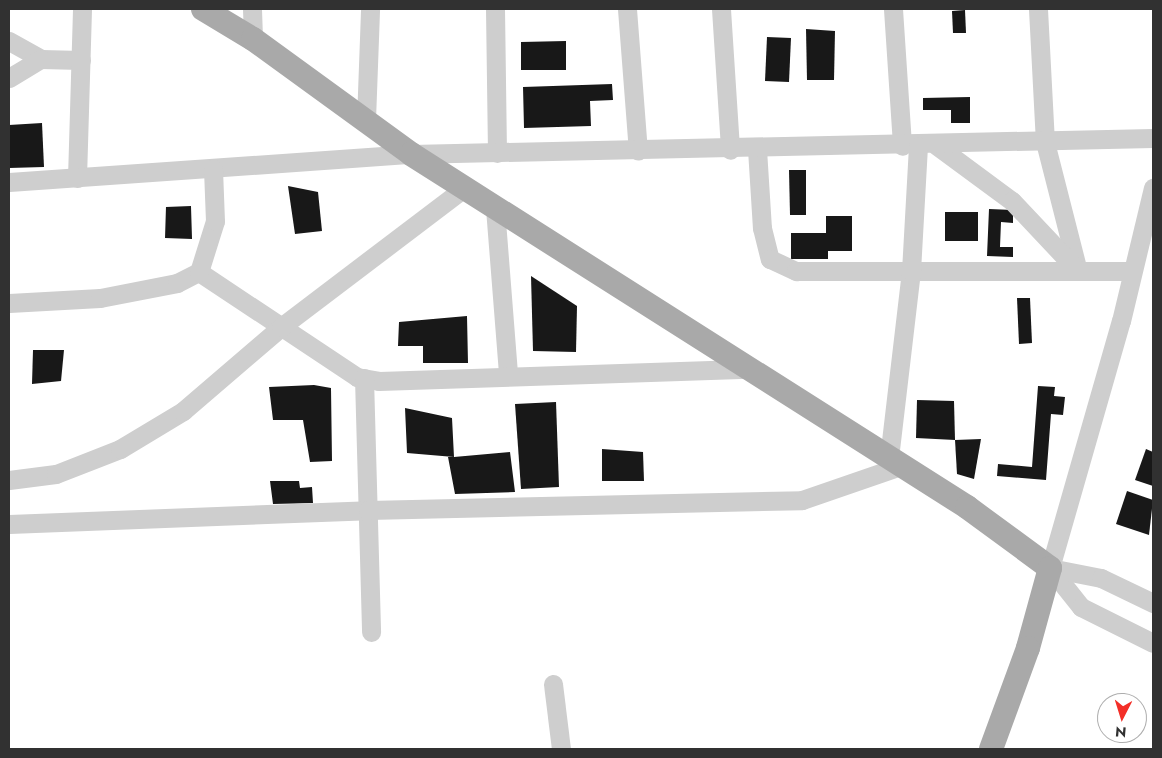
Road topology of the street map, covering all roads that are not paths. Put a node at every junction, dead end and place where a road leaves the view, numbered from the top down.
1 (82, 9) edge
2 (203, 9) edge
3 (252, 9) edge
4 (370, 9) edge
5 (495, 9) edge
6 (627, 9) edge
7 (721, 9) edge
8 (893, 9) edge
9 (1038, 9) edge
10 (253, 39) junction
11 (9, 41) edge
12 (41, 59) junction
13 (81, 60) junction
14 (9, 78) edge
15 (366, 120) junction
16 (1153, 138) edge
17 (1045, 142) junction
18 (918, 146) junction
19 (730, 150) junction
20 (757, 150) junction
21 (638, 151) junction
22 (498, 153) junction
23 (411, 154) junction
24 (213, 169) junction
25 (77, 178) junction
26 (9, 182) edge
27 (464, 188) junction
28 (1153, 188) edge
29 (496, 208) junction
30 (911, 271) junction
31 (1078, 271) junction
32 (1132, 271) junction
33 (199, 272) junction
34 (9, 303) edge
35 (281, 328) junction
36 (748, 369) junction
37 (508, 374) junction
38 (364, 378) junction
39 (895, 462) junction
40 (9, 480) edge
41 (368, 510) junction
42 (9, 524) edge
43 (1050, 568) junction
44 (1153, 603) edge
45 (371, 632) dead end
46 (1153, 643) edge
47 (554, 684) dead end
48 (561, 749) edge
49 (991, 749) edge

1 - 13 street
2 - 10 main road
3 - 10 street
4 - 15 street
5 - 22 street
6 - 21 street
7 - 19 street
8 - 18 street
9 - 17 street
10 - 15 main road
11 - 12 street
12 - 13 street
12 - 14 street
13 - 25 street
15 - 23 main road
16 - 17 street
17 - 18 street
17 - 31 street
18 - 20 street
18 - 30 street
18 - 31 street
19 - 20 street
19 - 21 street
20 - 30 street
21 - 22 street
22 - 23 street
23 - 24 street
23 - 27 main road
24 - 25 street
24 - 33 street
25 - 26 street
27 - 29 main road
27 - 35 street
28 - 32 street
29 - 36 main road
29 - 37 street
30 - 31 street
30 - 39 street
31 - 32 street
32 - 43 street
33 - 34 street
33 - 35 street
35 - 38 street
35 - 40 street
36 - 37 street
36 - 39 main road
37 - 38 street
38 - 41 street
39 - 41 street
39 - 43 main road
41 - 42 street
41 - 45 street
43 - 44 street
43 - 46 street
43 - 49 main road
47 - 48 street

